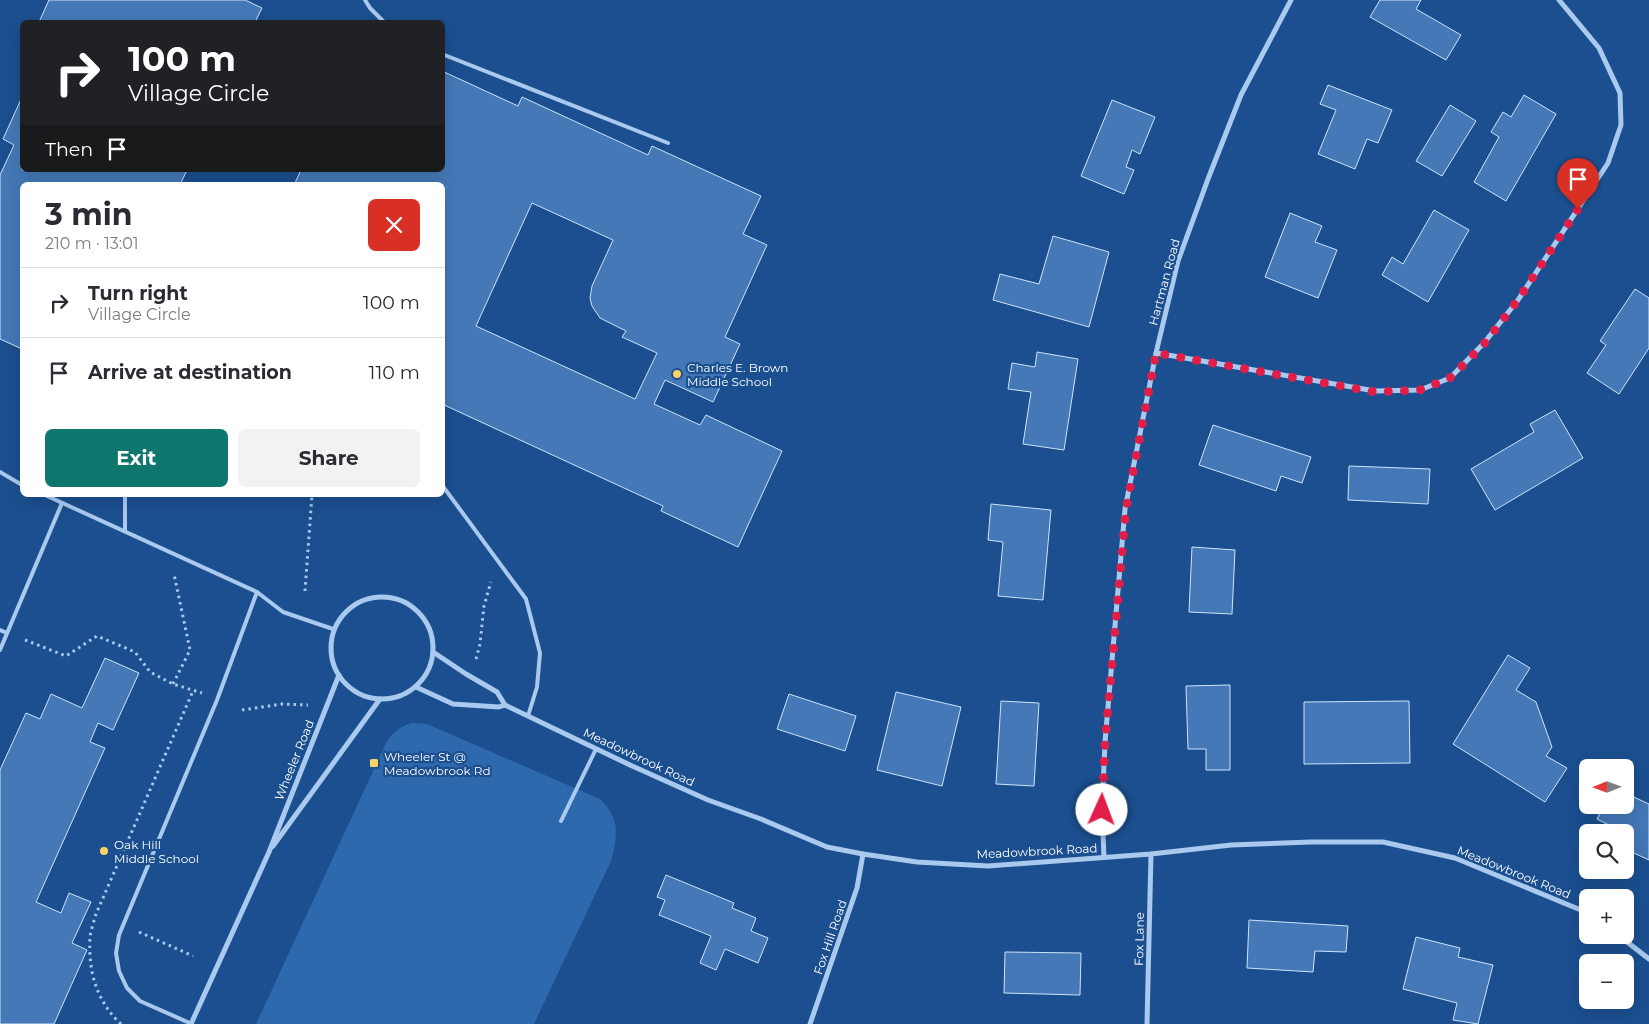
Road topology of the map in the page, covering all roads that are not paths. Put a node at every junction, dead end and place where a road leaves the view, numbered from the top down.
1 (364, 0) edge
2 (1290, 0) edge
3 (1559, 0) edge
4 (382, 20) edge
5 (445, 55) edge
6 (668, 143) dead end
7 (1156, 353) junction
8 (0, 472) edge
9 (20, 484) edge
10 (445, 488) edge
11 (48, 497) edge
12 (125, 497) edge
13 (62, 503) junction
14 (125, 531) junction
15 (257, 592) junction
16 (333, 629) junction
17 (0, 630) edge
18 (7, 633) junction
19 (0, 650) edge
20 (434, 652) junction
21 (339, 676) junction
22 (416, 687) junction
23 (380, 699) junction
24 (505, 705) junction
25 (528, 716) junction
26 (596, 749) junction
27 (561, 821) dead end
28 (269, 852) junction
29 (863, 854) junction
30 (1151, 854) junction
31 (1104, 857) junction
32 (1579, 910) edge
33 (1630, 944) edge
34 (1649, 959) edge
35 (192, 1024) edge
36 (810, 1024) edge
37 (1147, 1024) edge

1 - 4 lane
2 - 7 street, Hartman Road
3 - 7 street
5 - 6 lane
7 - 31 street, Hartman Road
8 - 9 lane
10 - 25 lane
11 - 13 lane
12 - 14 lane
13 - 14 lane
13 - 18 lane
14 - 15 lane
15 - 16 lane
15 - 35 lane
16 - 20 street
16 - 21 street
17 - 18 lane
18 - 19 lane
20 - 22 street
20 - 24 street, Meadowbrook Road
21 - 23 street
21 - 28 street, Wheeler Road
22 - 23 street
22 - 24 street, Meadowbrook Road
23 - 28 street, Wheeler Road
24 - 25 street, Meadowbrook Road
25 - 26 street, Meadowbrook Road
26 - 27 lane
26 - 29 street, Meadowbrook Road
28 - 35 street, Wheeler Road
29 - 31 street, Meadowbrook Road
29 - 36 street, Fox Hill Road
30 - 31 street, Meadowbrook Road
30 - 32 street, Meadowbrook Road
30 - 37 street, Fox Lane
33 - 34 street

